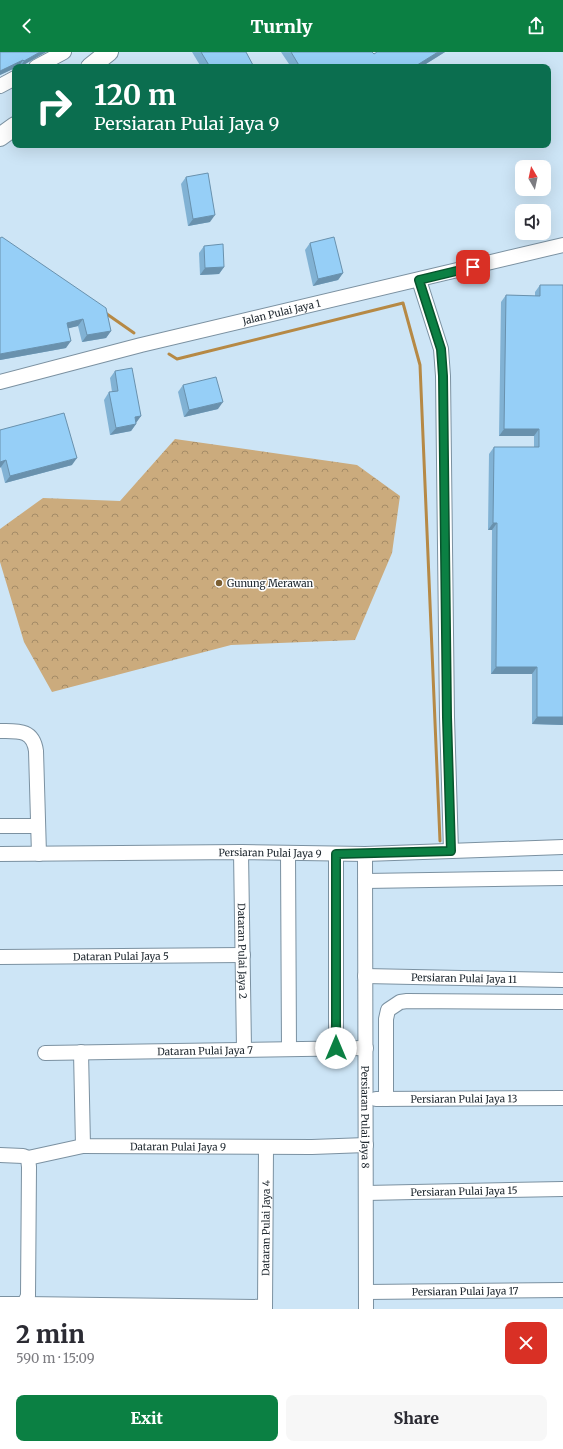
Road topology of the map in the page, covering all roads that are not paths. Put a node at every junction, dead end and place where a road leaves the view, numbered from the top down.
1 (64, 52) edge
2 (110, 52) edge
3 (42, 64) edge
4 (94, 64) edge
5 (12, 80) edge
6 (0, 86) edge
7 (12, 128) edge
8 (0, 137) edge
9 (563, 245) edge
10 (419, 280) junction
11 (0, 382) edge
12 (0, 731) edge
13 (0, 826) edge
14 (38, 826) junction
15 (563, 847) edge
16 (451, 851) junction
17 (241, 852) junction
18 (288, 853) junction
19 (0, 854) edge
20 (39, 854) junction
21 (336, 854) junction
22 (365, 854) junction
23 (563, 878) edge
24 (365, 881) junction
25 (243, 955) junction
26 (0, 957) edge
27 (365, 976) junction
28 (563, 980) edge
29 (563, 1002) edge
30 (336, 1048) junction
31 (366, 1048) junction
32 (244, 1049) junction
33 (289, 1049) junction
34 (81, 1052) junction
35 (45, 1053) dead end
36 (563, 1098) edge
37 (366, 1099) junction
38 (386, 1099) junction
39 (366, 1145) junction
40 (83, 1146) junction
41 (266, 1146) junction
42 (0, 1155) edge
43 (28, 1158) junction
44 (563, 1189) edge
45 (366, 1193) junction
46 (563, 1290) edge
47 (366, 1292) junction
48 (0, 1304) edge
49 (24, 1304) junction
50 (265, 1308) edge
51 (366, 1309) edge

1 - 3 street
2 - 4 main road
5 - 6 street
7 - 8 main road
9 - 10 street, Jalan Pulai Jaya 1
10 - 11 street, Jalan Pulai Jaya 1
10 - 16 street
12 - 14 street
13 - 14 street
14 - 20 street
15 - 16 street, Persiaran Pulai Jaya 9
16 - 22 street, Persiaran Pulai Jaya 9
17 - 18 street, Persiaran Pulai Jaya 9
17 - 20 street, Persiaran Pulai Jaya 9
17 - 25 street, Dataran Pulai Jaya 2
18 - 21 street, Persiaran Pulai Jaya 9
18 - 33 street
19 - 20 street, Persiaran Pulai Jaya 9
21 - 22 street, Persiaran Pulai Jaya 9
21 - 30 street
22 - 24 street, Persiaran Pulai Jaya 8
23 - 24 street
24 - 27 street, Persiaran Pulai Jaya 8
25 - 26 street, Dataran Pulai Jaya 5
25 - 32 street, Dataran Pulai Jaya 2
27 - 28 street, Persiaran Pulai Jaya 11
27 - 31 street, Persiaran Pulai Jaya 8
29 - 38 street
30 - 31 street, Dataran Pulai Jaya 7
30 - 33 street, Dataran Pulai Jaya 7
31 - 37 street, Persiaran Pulai Jaya 8
32 - 33 street, Dataran Pulai Jaya 7
32 - 34 street, Dataran Pulai Jaya 7
34 - 35 street, Dataran Pulai Jaya 7
34 - 40 street
36 - 38 street, Persiaran Pulai Jaya 13
37 - 38 street, Persiaran Pulai Jaya 13
37 - 39 street, Persiaran Pulai Jaya 8
39 - 41 street, Dataran Pulai Jaya 9
39 - 45 street, Persiaran Pulai Jaya 8
40 - 41 street, Dataran Pulai Jaya 9
40 - 43 street, Dataran Pulai Jaya 9
41 - 50 street, Dataran Pulai Jaya 4
42 - 43 street, Dataran Pulai Jaya 9
43 - 49 street
44 - 45 street, Persiaran Pulai Jaya 15
45 - 47 street, Persiaran Pulai Jaya 8
46 - 47 street, Persiaran Pulai Jaya 17
47 - 51 street, Persiaran Pulai Jaya 8
48 - 49 street
49 - 50 street

